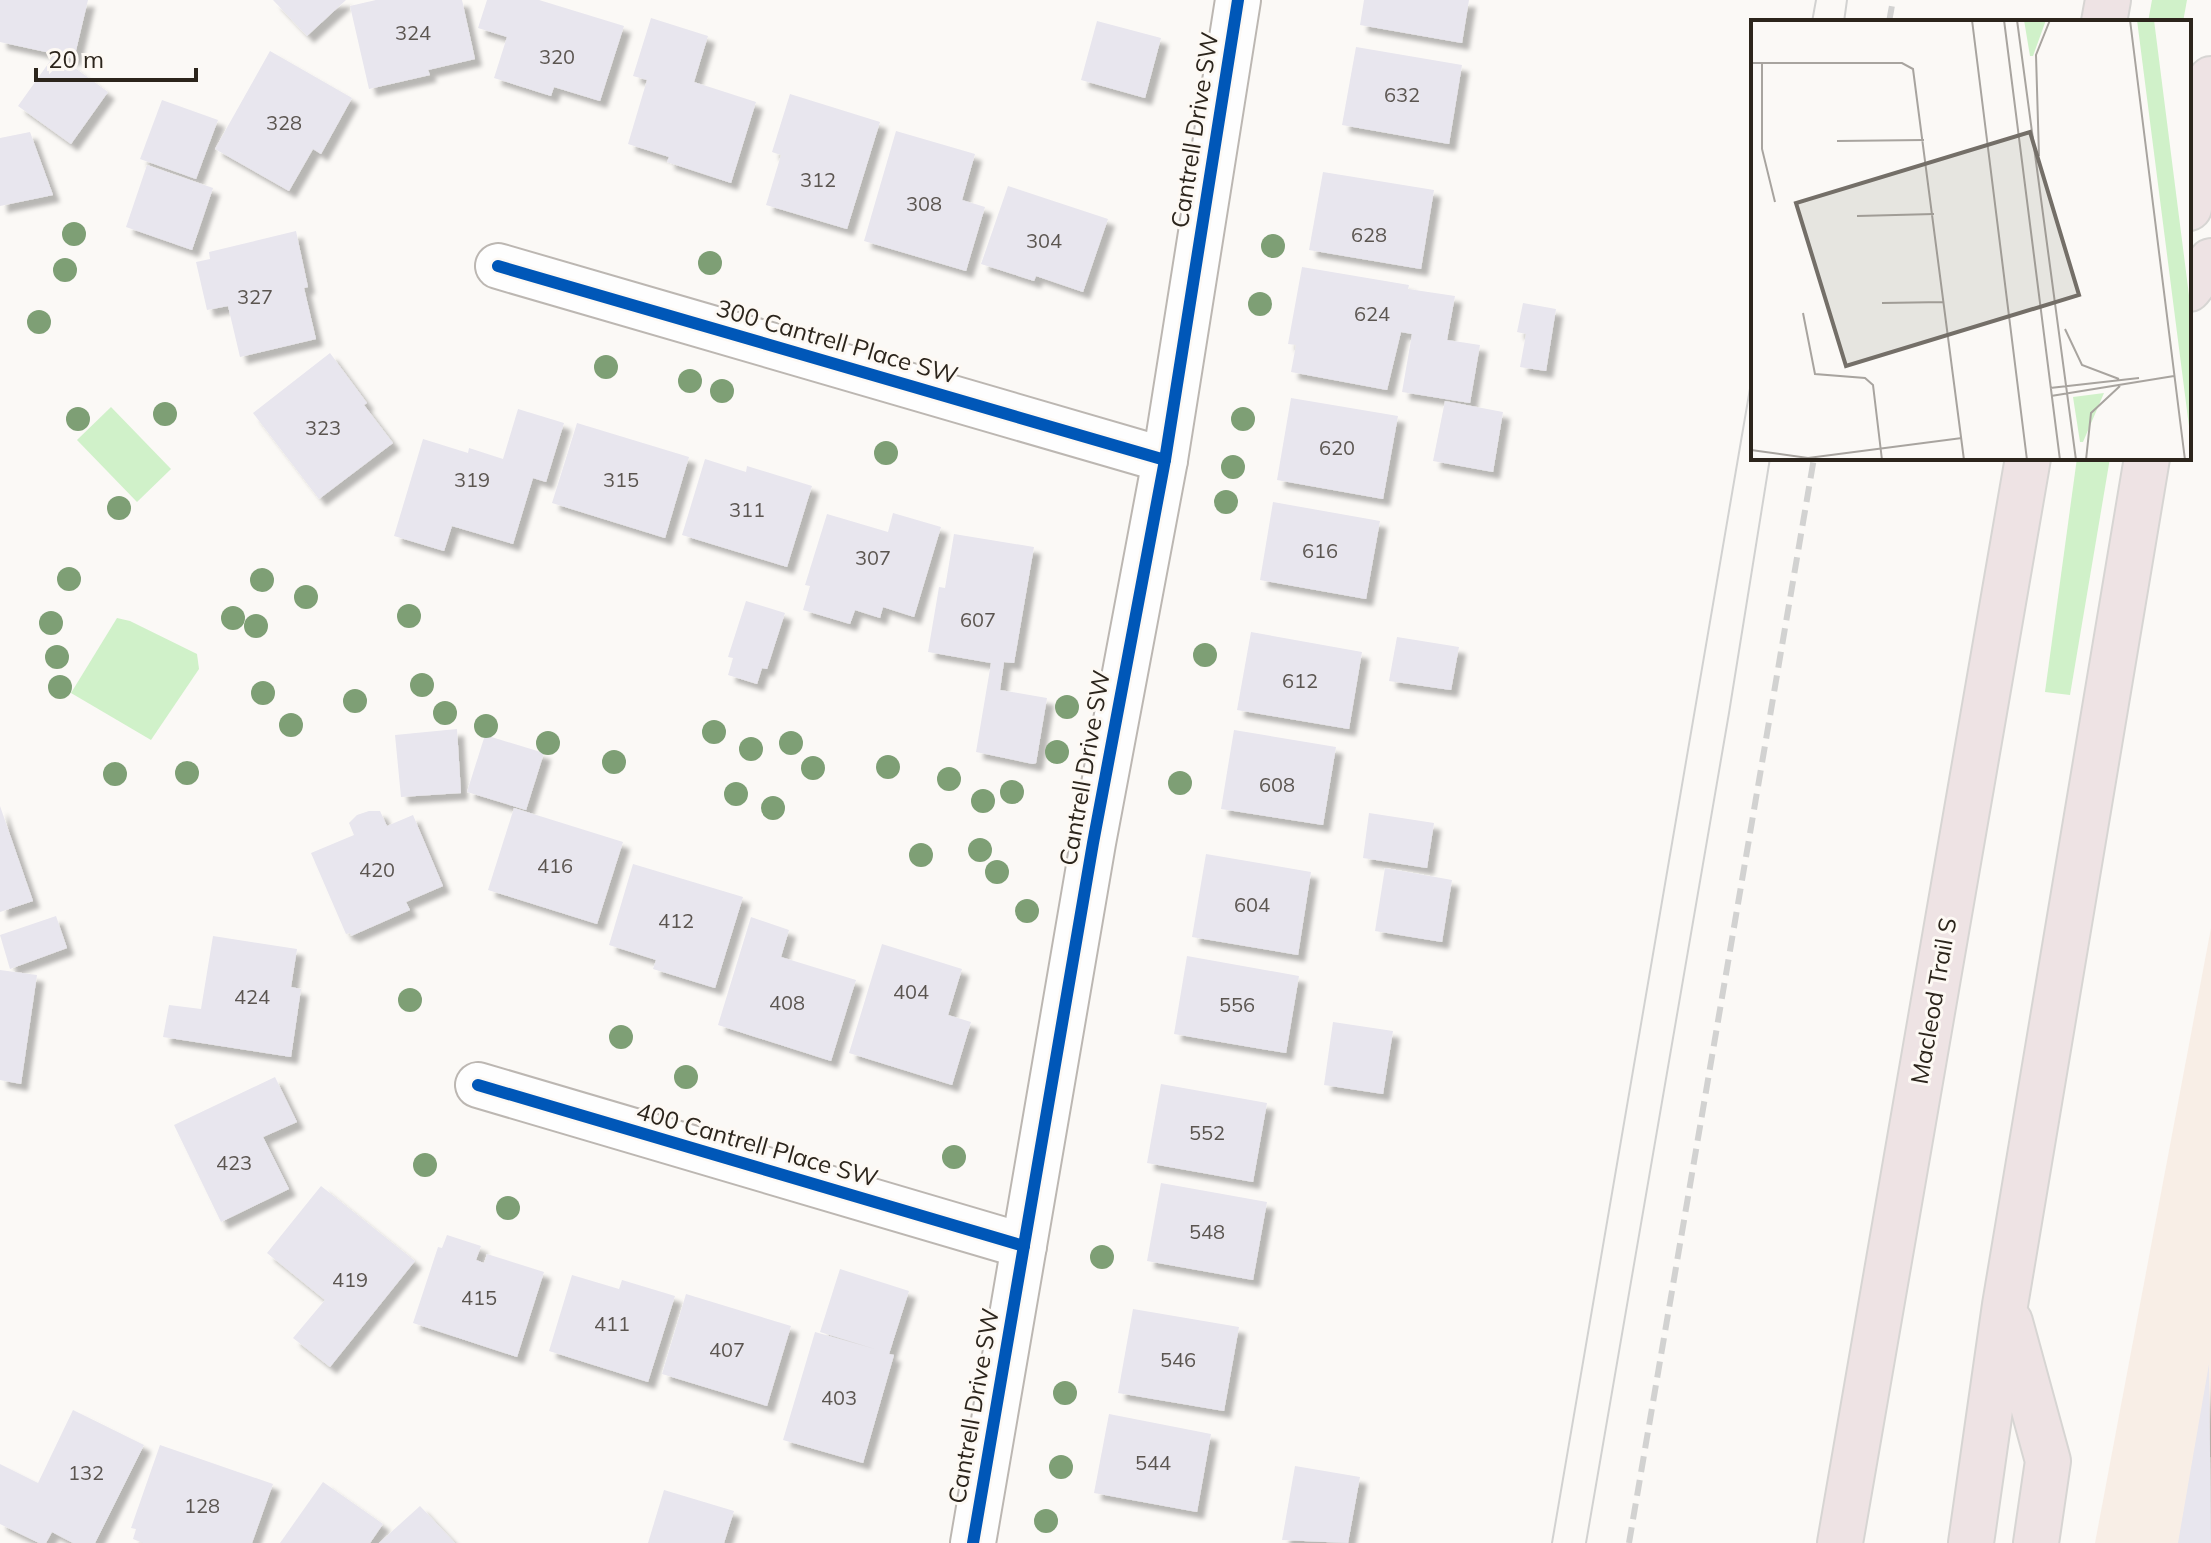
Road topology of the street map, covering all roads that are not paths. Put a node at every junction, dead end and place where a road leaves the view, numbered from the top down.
1 (1238, 0) edge
2 (2108, 0) edge
3 (2104, 20) edge
4 (2211, 79) edge
5 (2191, 196) edge
6 (2211, 261) edge
7 (498, 266) dead end
8 (2191, 286) edge
9 (1165, 460) junction
10 (2028, 460) edge
11 (2147, 460) edge
12 (478, 1085) dead end
13 (1024, 1246) junction
14 (2005, 1305) junction
15 (973, 1543) edge
16 (1840, 1543) edge
17 (1971, 1543) edge
18 (2036, 1543) edge

1 - 9 street, Cantrell Drive SW
2 - 3 highway
4 - 5 highway
6 - 8 highway
7 - 9 street, 300 Cantrell Place SW
9 - 13 street, Cantrell Drive SW
10 - 16 highway, Macleod Trail S
11 - 14 highway
12 - 13 street, 400 Cantrell Place SW
13 - 15 street, Cantrell Drive SW
14 - 17 highway
14 - 18 highway

